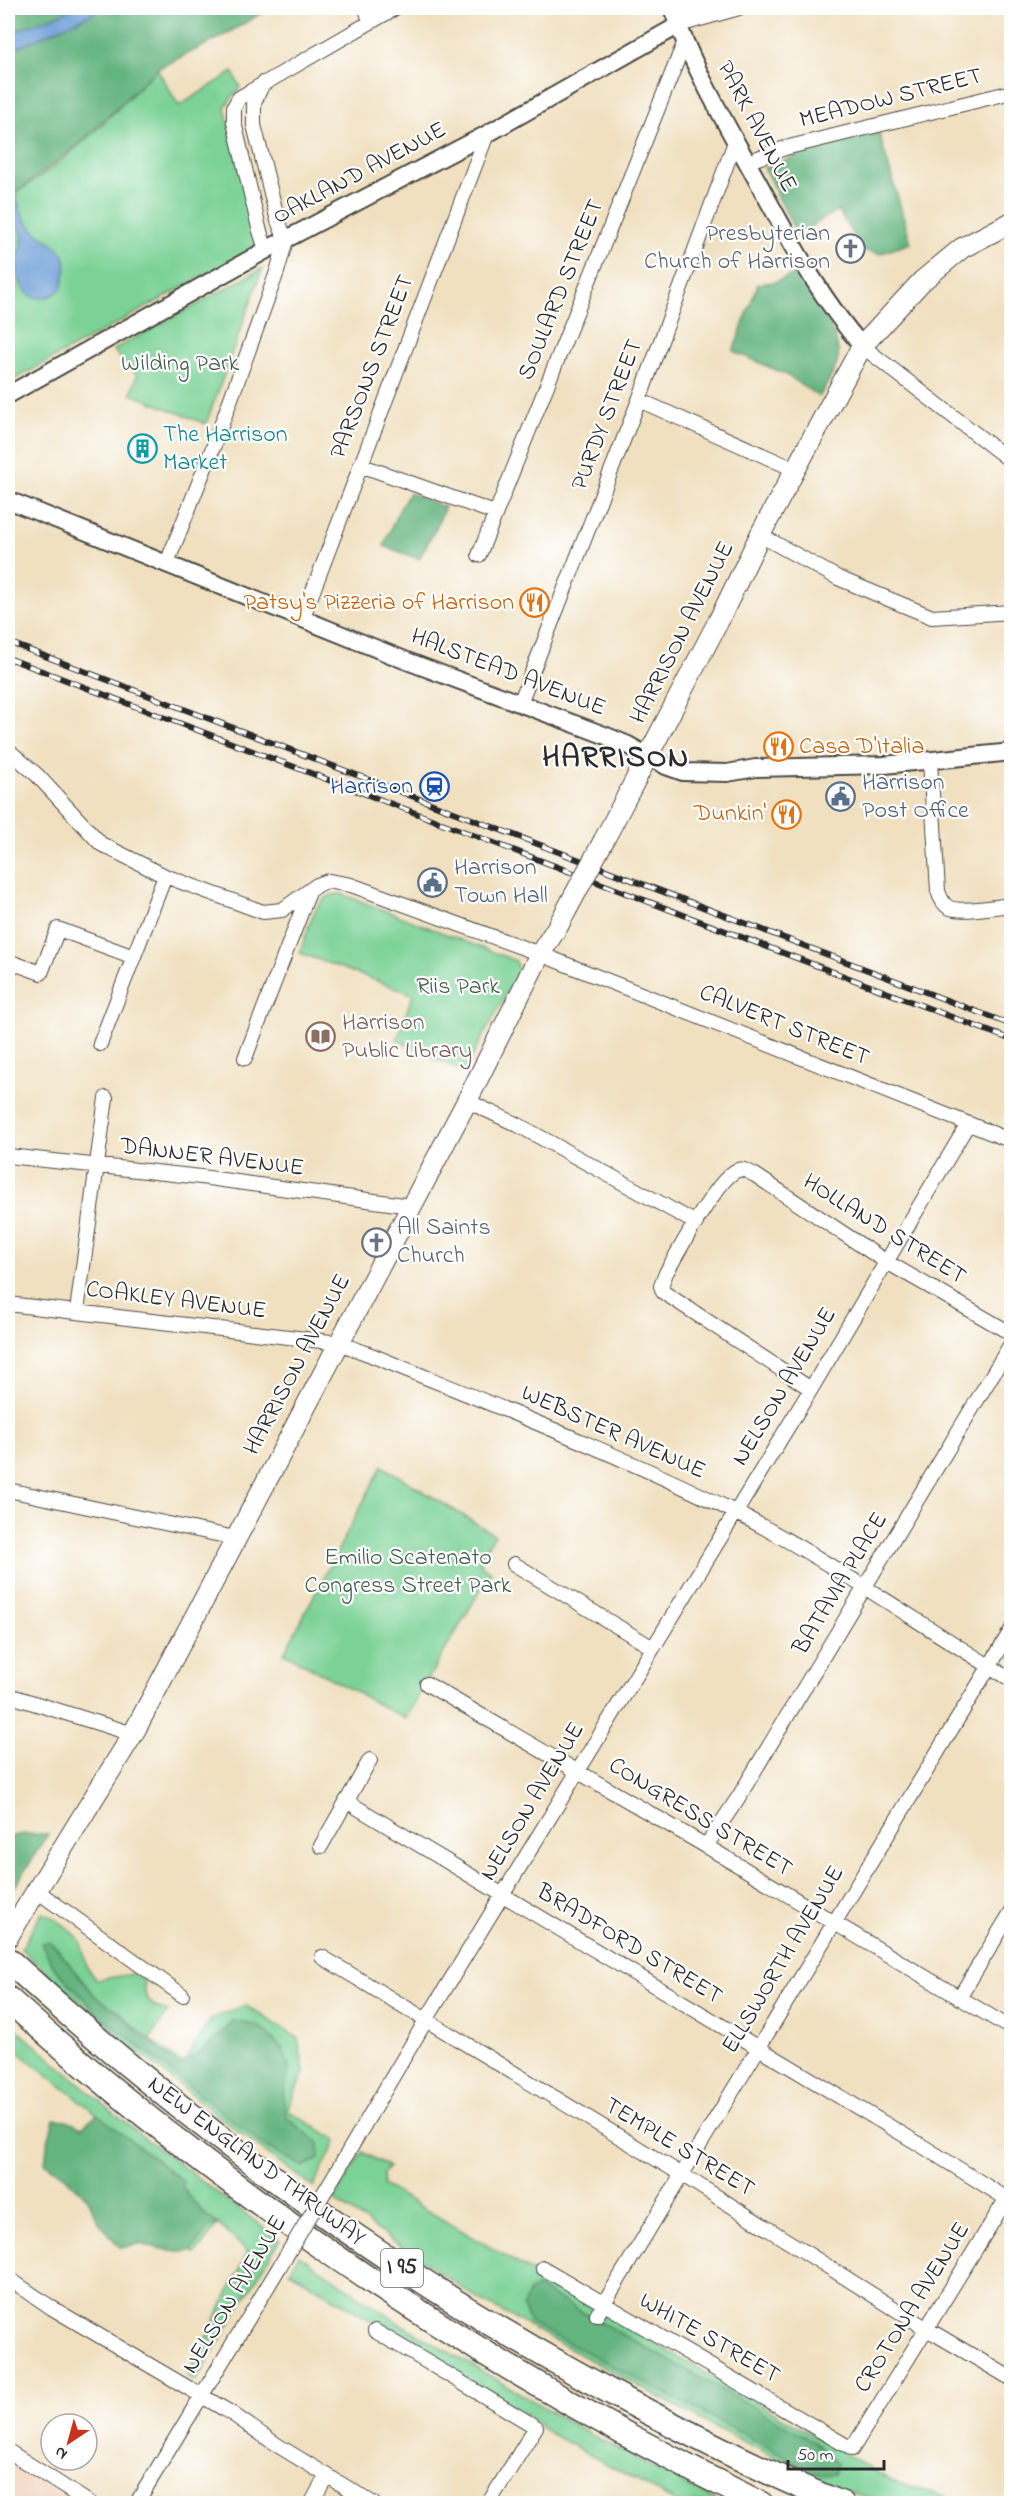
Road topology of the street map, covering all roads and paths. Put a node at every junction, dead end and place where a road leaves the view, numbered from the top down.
1 (366, 8) edge
2 (395, 8) edge
3 (672, 8) edge
4 (739, 8) edge
5 (370, 22) junction
6 (679, 25) junction
7 (686, 41) junction
8 (263, 83) junction
9 (1011, 92) edge
10 (487, 134) junction
11 (735, 142) junction
12 (747, 162) junction
13 (1011, 222) edge
14 (286, 240) junction
15 (266, 250) junction
16 (862, 346) junction
17 (8, 395) edge
18 (639, 400) junction
19 (1011, 462) edge
20 (360, 465) junction
21 (795, 470) junction
22 (8, 500) edge
23 (495, 513) junction
24 (760, 535) junction
25 (479, 555) dead end
26 (167, 563) junction
27 (1011, 612) edge
28 (303, 617) junction
29 (520, 703) junction
30 (8, 750) edge
31 (1011, 752) edge
32 (649, 756) junction
33 (930, 761) junction
34 (165, 876) junction
35 (309, 890) junction
36 (1011, 905) edge
37 (540, 954) junction
38 (134, 957) junction
39 (8, 961) edge
40 (100, 1044) dead end
41 (245, 1058) dead end
42 (106, 1098) dead end
43 (467, 1101) junction
44 (968, 1124) junction
45 (1011, 1141) edge
46 (8, 1156) edge
47 (98, 1167) junction
48 (411, 1206) junction
49 (696, 1223) junction
50 (885, 1260) junction
51 (8, 1304) edge
52 (77, 1311) junction
53 (1011, 1334) edge
54 (1011, 1342) edge
55 (339, 1343) junction
56 (811, 1389) junction
57 (8, 1490) edge
58 (736, 1513) junction
59 (235, 1538) junction
60 (514, 1564) dead end
61 (865, 1589) junction
62 (1011, 1629) edge
63 (653, 1648) junction
64 (989, 1666) junction
65 (1011, 1680) edge
66 (427, 1684) dead end
67 (8, 1695) edge
68 (133, 1734) junction
69 (370, 1760) dead end
70 (578, 1772) junction
71 (346, 1801) junction
72 (321, 1846) dead end
73 (706, 1846) junction
74 (37, 1891) junction
75 (502, 1896) junction
76 (1011, 1911) edge
77 (833, 1923) junction
78 (8, 1937) edge
79 (322, 1958) dead end
80 (8, 1960) edge
81 (182, 1995) dead end
82 (959, 1998) junction
83 (8, 1999) edge
84 (425, 2022) junction
85 (1011, 2029) edge
86 (757, 2049) junction
87 (681, 2175) junction
88 (1010, 2197) edge
89 (543, 2268) dead end
90 (8, 2278) edge
91 (601, 2309) junction
92 (927, 2329) junction
93 (375, 2331) dead end
94 (1011, 2379) edge
95 (201, 2396) junction
96 (852, 2449) joint
97 (8, 2451) edge
98 (327, 2475) junction
99 (91, 2504) edge
100 (136, 2504) edge
101 (311, 2504) edge
102 (374, 2504) edge
103 (488, 2504) edge
104 (761, 2504) edge
105 (842, 2504) edge

1 - 5 street
2 - 5 street
3 - 6 street, PARK AVENUE
4 - 6 street, OAKLAND AVENUE
5 - 8 street
6 - 7 street, PARK AVENUE
6 - 10 street, OAKLAND AVENUE
7 - 11 street, PARK AVENUE
7 - 23 street, SOULARD STREET
8 - 14 street
8 - 15 street
9 - 12 street, MEADOW STREET
10 - 14 street, OAKLAND AVENUE
10 - 20 street, PARSONS STREET
11 - 12 street, PARK AVENUE
11 - 18 street, PURDY STREET
12 - 16 street, PARK AVENUE
13 - 16 main road, HARRISON AVENUE
14 - 15 street, OAKLAND AVENUE
14 - 26 street
15 - 17 street, OAKLAND AVENUE
16 - 19 street, PARK AVENUE
16 - 21 main road, HARRISON AVENUE
18 - 21 street
18 - 29 street, PURDY STREET
20 - 23 street
20 - 28 street, PARSONS STREET
21 - 24 main road, HARRISON AVENUE
22 - 26 street, HALSTEAD AVENUE
23 - 25 street, SOULARD STREET
24 - 27 street
24 - 32 main road, HARRISON AVENUE
26 - 28 street, HALSTEAD AVENUE
28 - 29 street, HALSTEAD AVENUE
29 - 32 street, HALSTEAD AVENUE
30 - 34 street
31 - 33 street, HALSTEAD AVENUE
32 - 33 street, HALSTEAD AVENUE
32 - 37 main road, HARRISON AVENUE, bridge
33 - 36 street
34 - 35 street
34 - 38 street
35 - 37 street, CALVERT STREET
35 - 41 street
37 - 43 main road, HARRISON AVENUE
37 - 44 street, CALVERT STREET
38 - 39 street
38 - 40 street
42 - 47 street
43 - 48 main road, HARRISON AVENUE
43 - 49 street
44 - 45 street, CALVERT STREET
44 - 50 street, NELSON AVENUE
46 - 47 street, DANNER AVENUE
47 - 48 street, DANNER AVENUE
47 - 52 street
48 - 55 main road, HARRISON AVENUE
49 - 50 street, HOLLAND STREET
49 - 56 street
50 - 53 street, HOLLAND STREET
50 - 56 street, NELSON AVENUE
51 - 52 street, COAKLEY AVENUE
52 - 55 street, COAKLEY AVENUE
54 - 61 street, BATAVIA PLACE
55 - 58 street, WEBSTER AVENUE
55 - 59 main road, HARRISON AVENUE
56 - 58 street, NELSON AVENUE
57 - 59 street
58 - 61 street, WEBSTER AVENUE
58 - 63 street, NELSON AVENUE
59 - 68 main road, HARRISON AVENUE
60 - 63 street
61 - 64 street, WEBSTER AVENUE
61 - 73 street, BATAVIA PLACE
62 - 64 street, ELLSWORTH AVENUE
63 - 70 street, NELSON AVENUE
64 - 65 street, WEBSTER AVENUE
64 - 77 street, ELLSWORTH AVENUE
66 - 70 street, CONGRESS STREET
67 - 68 street
68 - 74 main road, HARRISON AVENUE
69 - 71 street
70 - 73 street, CONGRESS STREET
70 - 75 street, NELSON AVENUE
71 - 72 street
71 - 75 street, BRADFORD STREET
73 - 77 street, CONGRESS STREET
74 - 78 main road, HARRISON AVENUE
74 - 81 street
75 - 84 street, NELSON AVENUE
75 - 86 street, BRADFORD STREET
76 - 82 street
77 - 82 street, CONGRESS STREET
77 - 86 street, ELLSWORTH AVENUE
79 - 84 street, TEMPLE STREET
80 - 105 highway, NEW ENGLAND THRUWAY / I 95
82 - 85 street, CONGRESS STREET
83 - 104 highway, NEW ENGLAND THRUWAY / I 95
84 - 87 street, TEMPLE STREET
84 - 95 street, NELSON AVENUE, bridge
86 - 87 street, ELLSWORTH AVENUE
86 - 88 street, BRADFORD STREET
87 - 91 street, ELLSWORTH AVENUE
87 - 92 street, TEMPLE STREET
88 - 92 street, CROTONA AVENUE
89 - 91 street, WHITE STREET
90 - 95 street
91 - 96 street, WHITE STREET
92 - 94 street, TEMPLE STREET
92 - 96 street, CROTONA AVENUE
93 - 103 street
95 - 98 street
95 - 100 street, NELSON AVENUE
97 - 99 street
98 - 101 street
98 - 102 street

